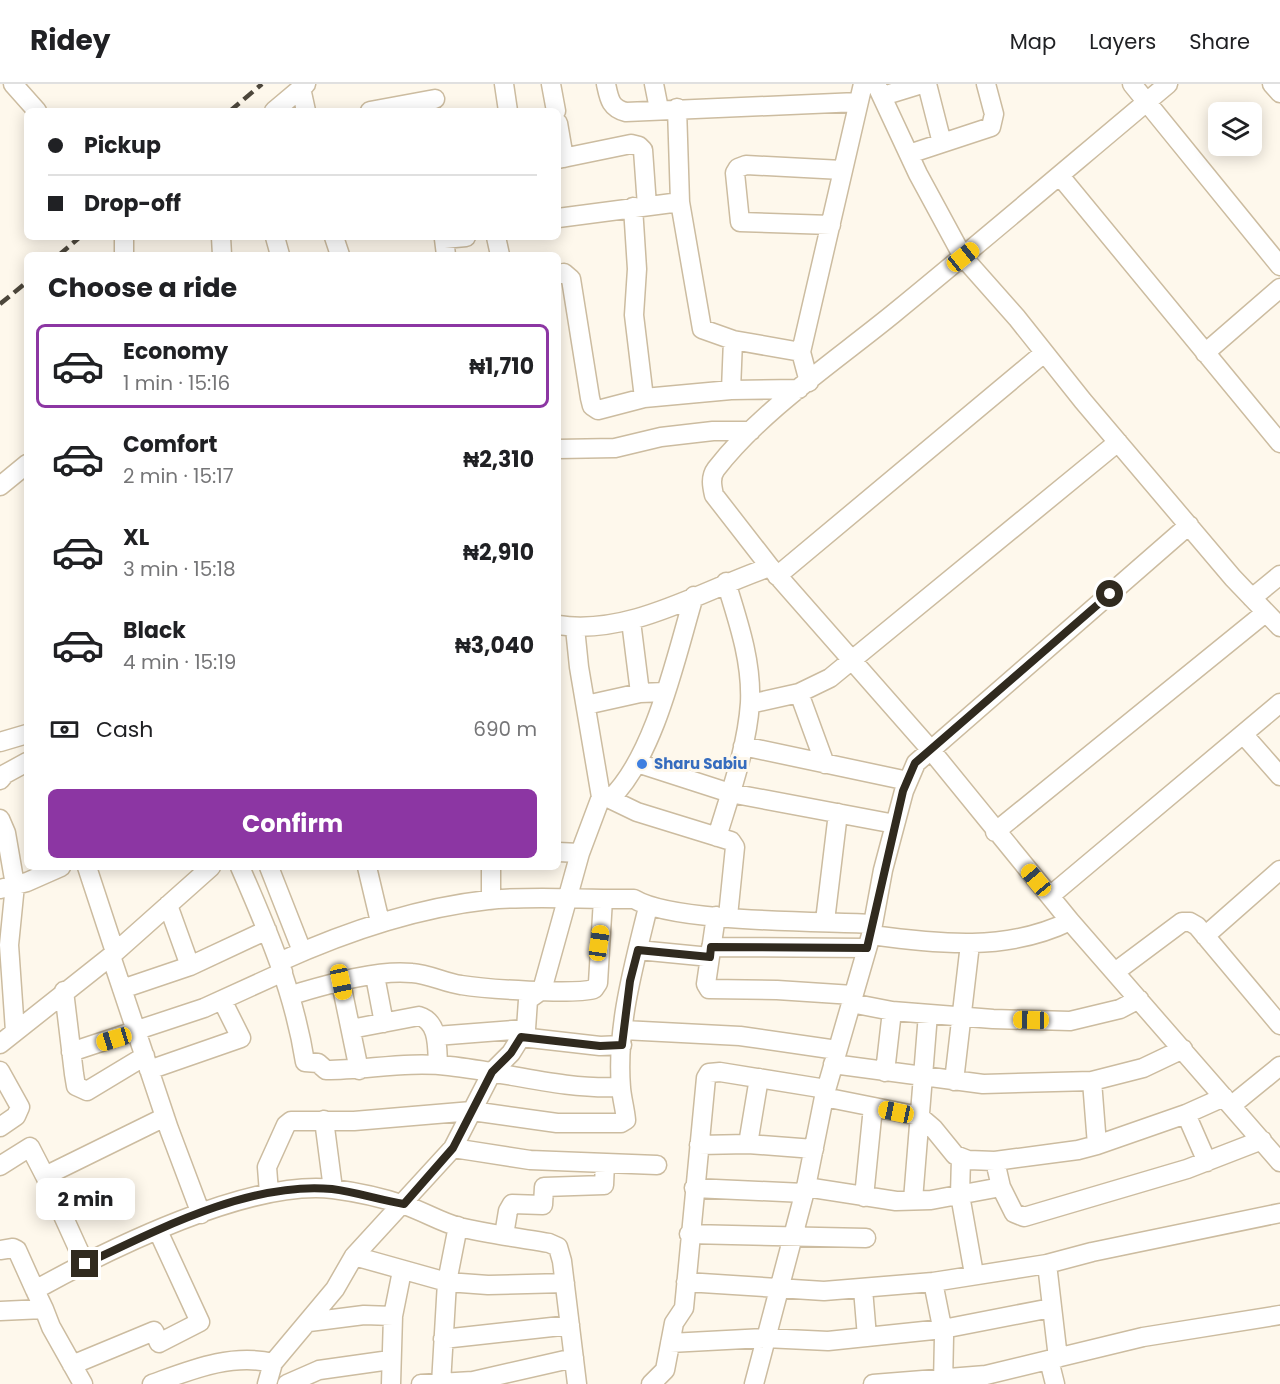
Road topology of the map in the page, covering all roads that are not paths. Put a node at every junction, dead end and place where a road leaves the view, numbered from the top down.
1 (14, 84) edge
2 (504, 84) edge
3 (551, 84) edge
4 (606, 84) edge
5 (654, 84) edge
6 (863, 84) edge
7 (922, 84) edge
8 (927, 84) edge
9 (986, 84) edge
10 (1132, 84) edge
11 (1168, 84) edge
12 (1272, 84) edge
13 (304, 86) edge
14 (879, 90) edge
15 (1280, 93) edge
16 (435, 98) edge
17 (858, 102) junction
18 (1145, 103) junction
19 (35, 108) edge
20 (278, 108) edge
21 (306, 108) edge
22 (385, 108) edge
23 (508, 108) edge
24 (555, 108) edge
25 (668, 109) junction
26 (942, 143) junction
27 (909, 154) junction
28 (561, 158) edge
29 (842, 170) junction
30 (1060, 176) junction
31 (680, 202) junction
32 (640, 206) junction
33 (561, 218) edge
34 (831, 225) junction
35 (963, 257) junction
36 (1280, 266) edge
37 (561, 274) edge
38 (1280, 288) edge
39 (733, 340) junction
40 (801, 352) junction
41 (1044, 353) junction
42 (1205, 353) junction
43 (804, 386) junction
44 (731, 390) junction
45 (644, 399) junction
46 (751, 431) junction
47 (1118, 442) junction
48 (1280, 443) edge
49 (561, 449) edge
50 (24, 466) edge
51 (0, 486) edge
52 (1189, 525) junction
53 (774, 572) junction
54 (1280, 575) edge
55 (726, 582) junction
56 (694, 596) junction
57 (1252, 598) junction
58 (1265, 613) junction
59 (631, 621) junction
60 (566, 626) edge
61 (1280, 627) edge
62 (852, 661) junction
63 (665, 692) junction
64 (640, 693) junction
65 (799, 693) junction
66 (1280, 703) edge
67 (750, 704) junction
68 (586, 705) junction
69 (1243, 734) junction
70 (24, 735) edge
71 (0, 742) edge
72 (743, 746) junction
73 (930, 749) junction
74 (637, 763) junction
75 (24, 764) edge
76 (825, 764) junction
77 (1280, 776) edge
78 (0, 780) edge
79 (908, 781) junction
80 (730, 793) junction
81 (606, 798) junction
82 (838, 813) junction
83 (0, 819) edge
84 (895, 824) junction
85 (995, 832) junction
86 (717, 837) junction
87 (561, 852) edge
88 (580, 853) junction
89 (53, 870) edge
90 (88, 870) edge
91 (208, 870) edge
92 (241, 870) edge
93 (270, 870) edge
94 (368, 870) edge
95 (491, 870) edge
96 (1280, 870) edge
97 (8, 887) edge
98 (1050, 896) junction
99 (569, 898) junction
100 (603, 899) junction
101 (491, 900) junction
102 (168, 905) junction
103 (648, 908) junction
104 (722, 916) junction
105 (825, 921) junction
106 (1070, 921) junction
107 (381, 922) junction
108 (267, 930) junction
109 (870, 936) junction
110 (1205, 936) junction
111 (969, 944) junction
112 (4, 946) edge
113 (638, 950) junction
114 (303, 951) junction
115 (711, 952) junction
116 (113, 954) junction
117 (190, 966) junction
118 (281, 967) junction
119 (1115, 972) junction
120 (375, 976) junction
121 (341, 982) junction
122 (122, 989) junction
123 (542, 990) junction
124 (6, 991) edge
125 (64, 991) junction
126 (291, 995) junction
127 (852, 999) junction
128 (1139, 999) junction
129 (222, 1000) junction
130 (892, 1011) junction
131 (928, 1014) junction
132 (960, 1017) junction
133 (384, 1023) junction
134 (1280, 1025) edge
135 (351, 1029) junction
136 (15, 1031) junction
137 (136, 1033) junction
138 (523, 1033) junction
139 (436, 1036) junction
140 (623, 1038) junction
141 (0, 1044) edge
142 (1183, 1049) junction
143 (71, 1052) junction
144 (835, 1057) junction
145 (147, 1063) junction
146 (438, 1065) junction
147 (1280, 1066) edge
148 (359, 1070) junction
149 (0, 1071) edge
150 (492, 1072) junction
151 (885, 1072) junction
152 (759, 1078) junction
153 (922, 1078) junction
154 (954, 1081) junction
155 (1092, 1082) junction
156 (621, 1087) junction
157 (825, 1093) junction
158 (1228, 1101) junction
159 (873, 1107) junction
160 (472, 1111) junction
161 (1186, 1114) junction
162 (919, 1116) junction
163 (165, 1117) junction
164 (324, 1120) junction
165 (0, 1127) edge
166 (1262, 1140) junction
167 (748, 1144) junction
168 (699, 1145) junction
169 (1097, 1145) junction
170 (453, 1148) junction
171 (814, 1149) junction
172 (961, 1158) junction
173 (995, 1161) junction
174 (1207, 1162) junction
175 (1280, 1162) edge
176 (605, 1163) junction
177 (0, 1166) edge
178 (657, 1166) dead end
179 (45, 1176) junction
180 (1001, 1187) junction
181 (694, 1188) junction
182 (333, 1189) junction
183 (805, 1190) junction
184 (269, 1192) junction
185 (960, 1195) junction
186 (864, 1197) junction
187 (913, 1200) junction
188 (404, 1204) junction
189 (1280, 1213) edge
190 (201, 1214) junction
191 (458, 1226) junction
192 (158, 1231) junction
193 (689, 1234) junction
194 (504, 1235) junction
195 (794, 1236) junction
196 (866, 1238) dead end
197 (0, 1250) edge
198 (354, 1256) junction
199 (85, 1264) junction
200 (1047, 1264) junction
201 (402, 1271) junction
202 (974, 1274) junction
203 (447, 1282) junction
204 (686, 1282) junction
205 (933, 1282) junction
206 (565, 1283) junction
207 (779, 1289) junction
208 (863, 1289) junction
209 (35, 1290) junction
210 (1051, 1308) junction
211 (44, 1309) junction
212 (0, 1311) edge
213 (1280, 1315) edge
214 (393, 1316) junction
215 (309, 1322) junction
216 (570, 1325) junction
217 (943, 1329) junction
218 (867, 1337) junction
219 (765, 1338) junction
220 (443, 1339) junction
221 (670, 1343) junction
222 (574, 1358) junction
223 (1053, 1359) junction
224 (390, 1360) junction
225 (273, 1363) junction
226 (72, 1365) junction
227 (988, 1379) edge
228 (943, 1382) edge
229 (441, 1383) edge
230 (83, 1384) edge
231 (152, 1384) edge
232 (267, 1384) edge
233 (287, 1384) edge
234 (391, 1384) edge
235 (422, 1384) edge
236 (577, 1384) edge
237 (651, 1384) edge
238 (754, 1384) edge
239 (873, 1384) edge
240 (1055, 1384) edge

1 - 19 street
2 - 23 street
3 - 24 street
4 - 25 street
5 - 25 street
6 - 17 street
7 - 14 street
8 - 26 street
9 - 26 street
10 - 18 street
11 - 18 street
12 - 15 street
13 - 20 street
13 - 21 street
14 - 27 street
16 - 22 street
17 - 25 street
17 - 29 street
18 - 30 street
18 - 36 street
25 - 31 street
26 - 27 street
27 - 35 street
28 - 32 street
29 - 34 street
29 - 34 street
30 - 35 street
30 - 42 street
31 - 32 street
31 - 39 street
32 - 33 street
32 - 45 street
34 - 40 street
35 - 41 street
35 - 43 street
37 - 45 street
38 - 42 street
39 - 40 street
39 - 44 street
40 - 43 street
41 - 47 street
41 - 53 street
42 - 48 street
43 - 44 street
43 - 46 street
44 - 45 street
46 - 49 street
46 - 53 street
47 - 52 street
47 - 62 street
50 - 51 street
52 - 57 street
52 - 73 street
53 - 55 street
53 - 62 street
54 - 57 street
55 - 56 street
55 - 67 street
56 - 59 street
56 - 63 street
57 - 58 street
58 - 61 street
58 - 85 street
59 - 60 street
59 - 64 street
60 - 68 street
62 - 65 street
62 - 73 street
63 - 64 street
63 - 74 street
64 - 68 street
65 - 67 street
65 - 76 street
66 - 69 street
67 - 72 street
68 - 81 street
69 - 77 street
69 - 98 street
70 - 71 street
72 - 76 street
72 - 80 street
73 - 79 street
73 - 85 street
74 - 80 street
74 - 81 street
75 - 78 street
76 - 79 street
79 - 84 street
80 - 82 street
80 - 86 street
81 - 86 street
81 - 88 street
82 - 84 street
82 - 105 street
83 - 97 street
84 - 109 street
85 - 98 street
86 - 104 street
87 - 88 street
88 - 99 street
89 - 97 street
90 - 116 street
91 - 102 street
92 - 108 street
93 - 114 street
94 - 107 street
95 - 101 street
96 - 110 street
97 - 112 street
98 - 106 street
99 - 100 street
99 - 101 street
99 - 123 street
100 - 103 street
100 - 123 street
101 - 107 street
102 - 116 street
102 - 117 street
103 - 104 street
103 - 113 street
104 - 105 street
104 - 115 street
105 - 109 street
106 - 111 street
106 - 119 street
107 - 114 street
108 - 117 street
108 - 118 street
109 - 111 street
109 - 115 street
109 - 127 street
110 - 119 street
110 - 134 street
111 - 132 street
112 - 124 street
113 - 115 street
113 - 140 street
114 - 118 street
115 - 127 street
116 - 122 street
116 - 125 street
117 - 122 street
118 - 126 street
118 - 129 street
119 - 128 street
120 - 121 street
120 - 123 street
120 - 133 street
121 - 126 street
121 - 135 street
122 - 137 street
123 - 138 street
124 - 136 street
125 - 136 street
125 - 143 street
126 - 148 street
127 - 130 street
127 - 144 street
128 - 132 street
128 - 142 street
129 - 137 street
129 - 145 street
130 - 131 street
130 - 151 street
131 - 132 street
131 - 153 street
132 - 154 street
133 - 135 street
133 - 139 street
135 - 148 street
136 - 141 street
137 - 143 street
137 - 145 street
138 - 139 street
138 - 140 street
138 - 150 street
139 - 146 street
140 - 144 street
140 - 156 street
142 - 155 street
142 - 158 street
143 - 145 street
144 - 151 street
144 - 157 street
145 - 163 street
146 - 148 street
146 - 150 street
147 - 158 street
149 - 165 street
150 - 156 street
150 - 160 street
151 - 153 street
152 - 157 street
152 - 167 street
152 - 168 street
153 - 154 street
153 - 162 street
154 - 155 street
155 - 169 street
156 - 160 street
157 - 159 street
157 - 171 street
158 - 161 street
158 - 166 street
159 - 162 street
159 - 186 street
160 - 164 street
160 - 170 street
161 - 169 street
161 - 174 street
162 - 172 street
162 - 187 street
163 - 179 street
163 - 190 street
164 - 182 street
164 - 184 street
166 - 174 street
166 - 175 street
167 - 168 street
167 - 171 street
168 - 181 street
169 - 173 street
170 - 176 street
170 - 188 street
171 - 183 street
172 - 173 street
172 - 185 street
173 - 180 street
174 - 180 street
176 - 178 street
176 - 194 street
177 - 179 street
179 - 199 street
180 - 185 street
181 - 183 street
181 - 193 street
182 - 184 street
182 - 188 street
183 - 186 street
183 - 195 street
184 - 190 street
185 - 187 street
185 - 202 street
186 - 187 street
188 - 191 street
188 - 198 street
189 - 200 street
190 - 192 street
191 - 194 street
191 - 203 street
192 - 199 street
192 - 226 street
193 - 195 street
193 - 204 street
194 - 206 street
195 - 196 street
195 - 207 street
197 - 209 street
198 - 201 street
198 - 215 street
199 - 209 street
200 - 202 street
200 - 210 street
201 - 203 street
201 - 214 street
202 - 205 street
203 - 206 street
203 - 220 street
204 - 207 street
204 - 221 street
205 - 208 street
205 - 217 street
206 - 216 street
207 - 208 street
207 - 219 street
208 - 218 street
209 - 211 street
210 - 217 street
210 - 223 street
211 - 212 street
211 - 226 street
213 - 223 street
214 - 215 street
214 - 224 street
215 - 225 street
216 - 220 street
216 - 222 street
217 - 218 street
217 - 228 street
218 - 219 street
219 - 221 street
219 - 238 street
220 - 229 street
221 - 237 street
222 - 229 street
222 - 236 street
223 - 227 street
223 - 240 street
224 - 233 street
224 - 234 street
225 - 231 street
225 - 232 street
226 - 230 street
227 - 228 street
228 - 239 street
229 - 235 street

